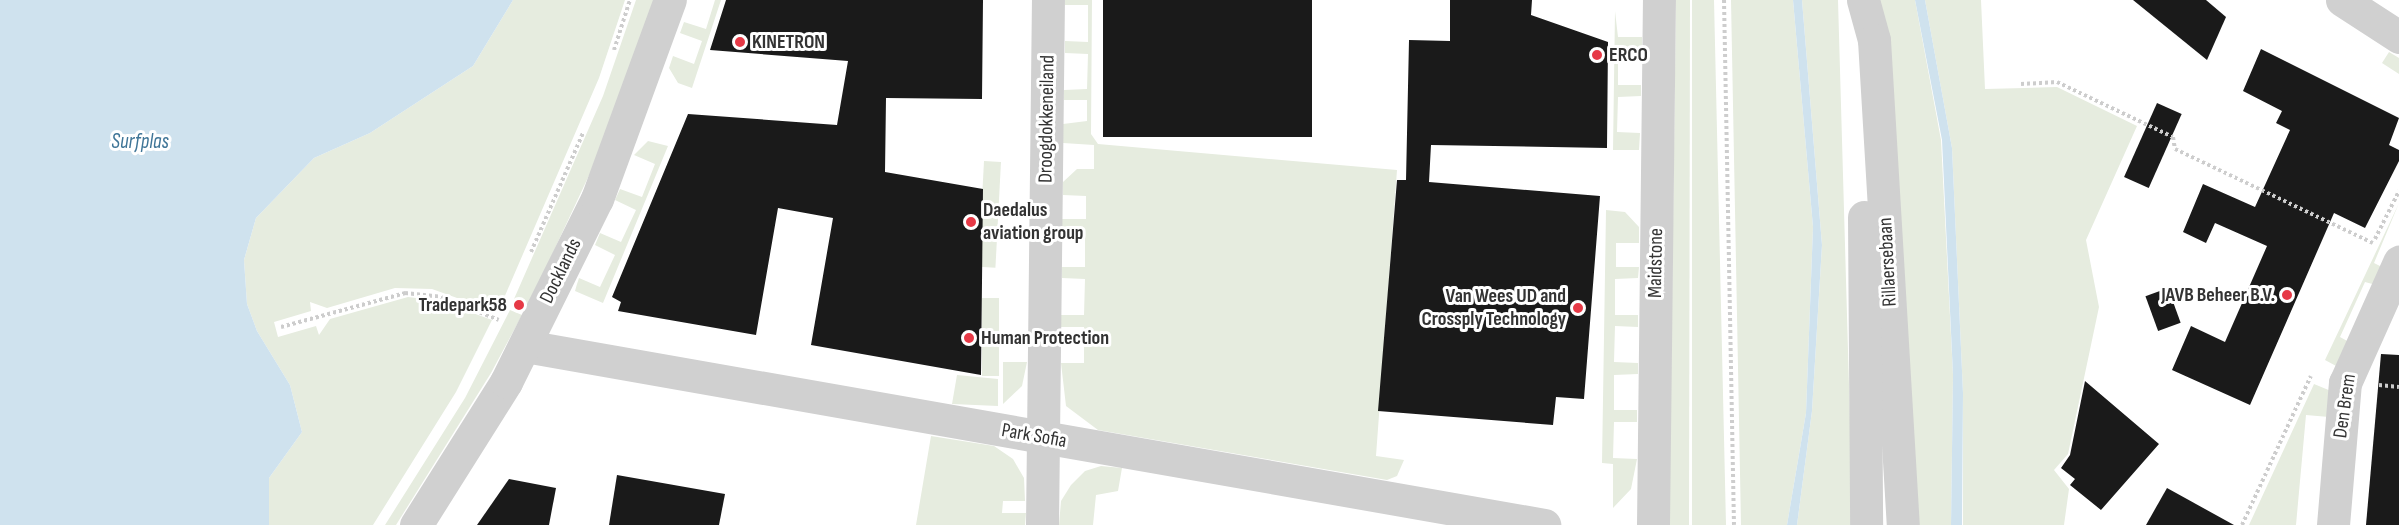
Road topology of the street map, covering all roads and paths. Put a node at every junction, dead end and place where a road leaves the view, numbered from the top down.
1 (630, 0) edge
2 (670, 0) edge
3 (1048, 0) edge
4 (1659, 0) edge
5 (1724, 0) edge
6 (1863, 0) edge
7 (2342, 0) edge
8 (2399, 37) edge
9 (611, 58) dead end
10 (2021, 84) dead end
11 (588, 122) dead end
12 (2373, 243) dead end
13 (2399, 262) edge
14 (526, 264) dead end
15 (504, 312) dead end
16 (500, 320) junction
17 (281, 327) dead end
18 (494, 330) dead end
19 (525, 346) junction
20 (1043, 438) junction
21 (416, 525) edge
22 (1042, 525) edge
23 (1544, 525) edge
24 (1653, 525) edge
25 (1734, 525) edge
26 (1866, 525) edge
27 (1903, 525) edge
28 (2333, 525) edge

1 - 9 path
2 - 19 street, Docklands
3 - 20 street, Droogdokkeneiland
4 - 24 street, Maidstone
5 - 25 path
6 - 26 street, Rillaersebaan
6 - 27 street, Rillaersebaan
7 - 8 street
10 - 12 path
11 - 14 path
13 - 28 street, Den Brem
15 - 16 path
16 - 17 path
16 - 18 path
19 - 20 street, Park Sofia
19 - 21 street, Docklands
20 - 22 street, Droogdokkeneiland
20 - 23 street, Park Sofia

